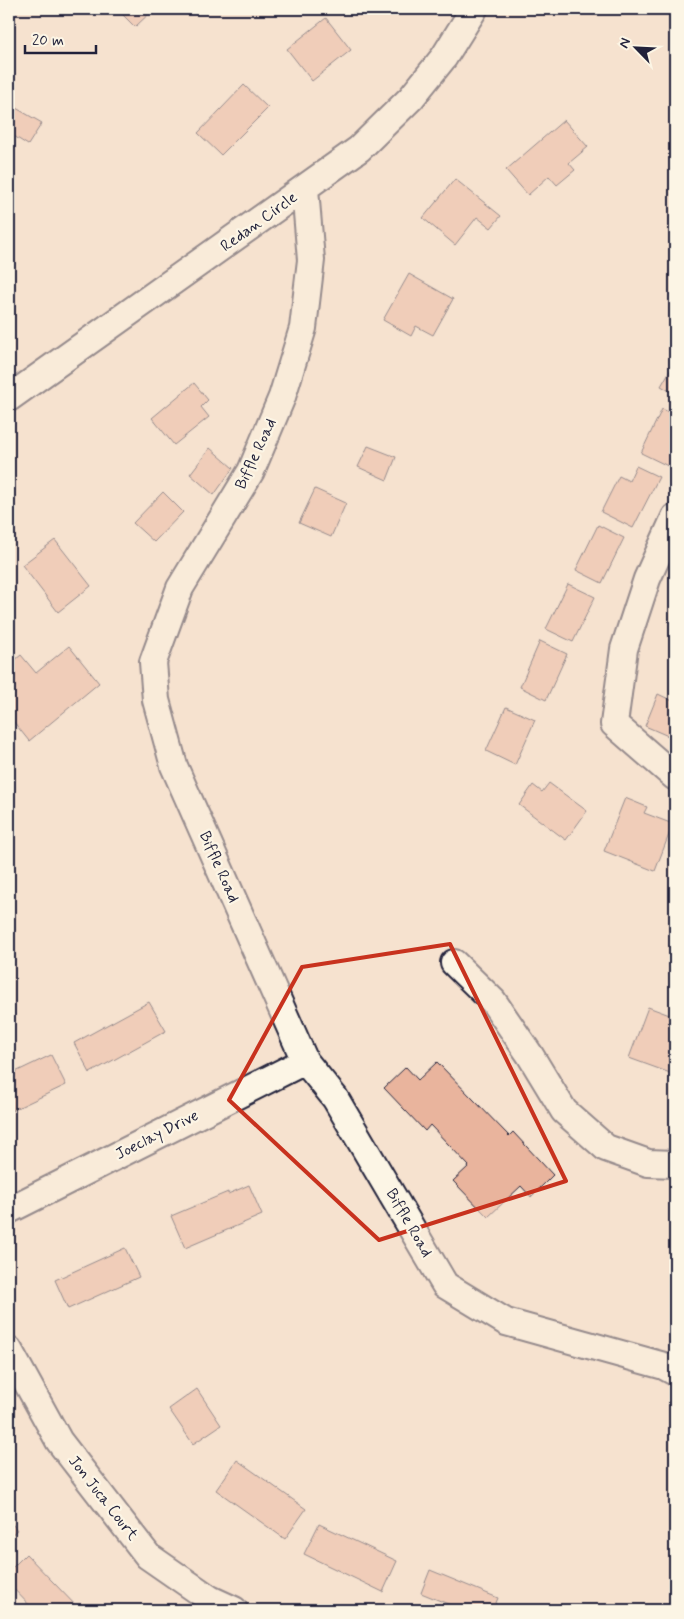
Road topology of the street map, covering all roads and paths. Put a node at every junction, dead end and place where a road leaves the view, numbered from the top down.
1 (474, 9) edge
2 (305, 189) junction
3 (9, 398) edge
4 (675, 517) edge
5 (675, 777) edge
6 (454, 963) dead end
7 (305, 1061) junction
8 (675, 1164) edge
9 (9, 1210) edge
10 (9, 1350) edge
11 (675, 1372) edge
12 (234, 1610) edge

1 - 2 street, Redan Circle
2 - 3 street, Redan Circle
2 - 7 street, Biffle Road
4 - 5 street
6 - 8 street
7 - 9 street, Joeclay Drive
7 - 11 street, Biffle Road
10 - 12 street, Jon Juca Court

